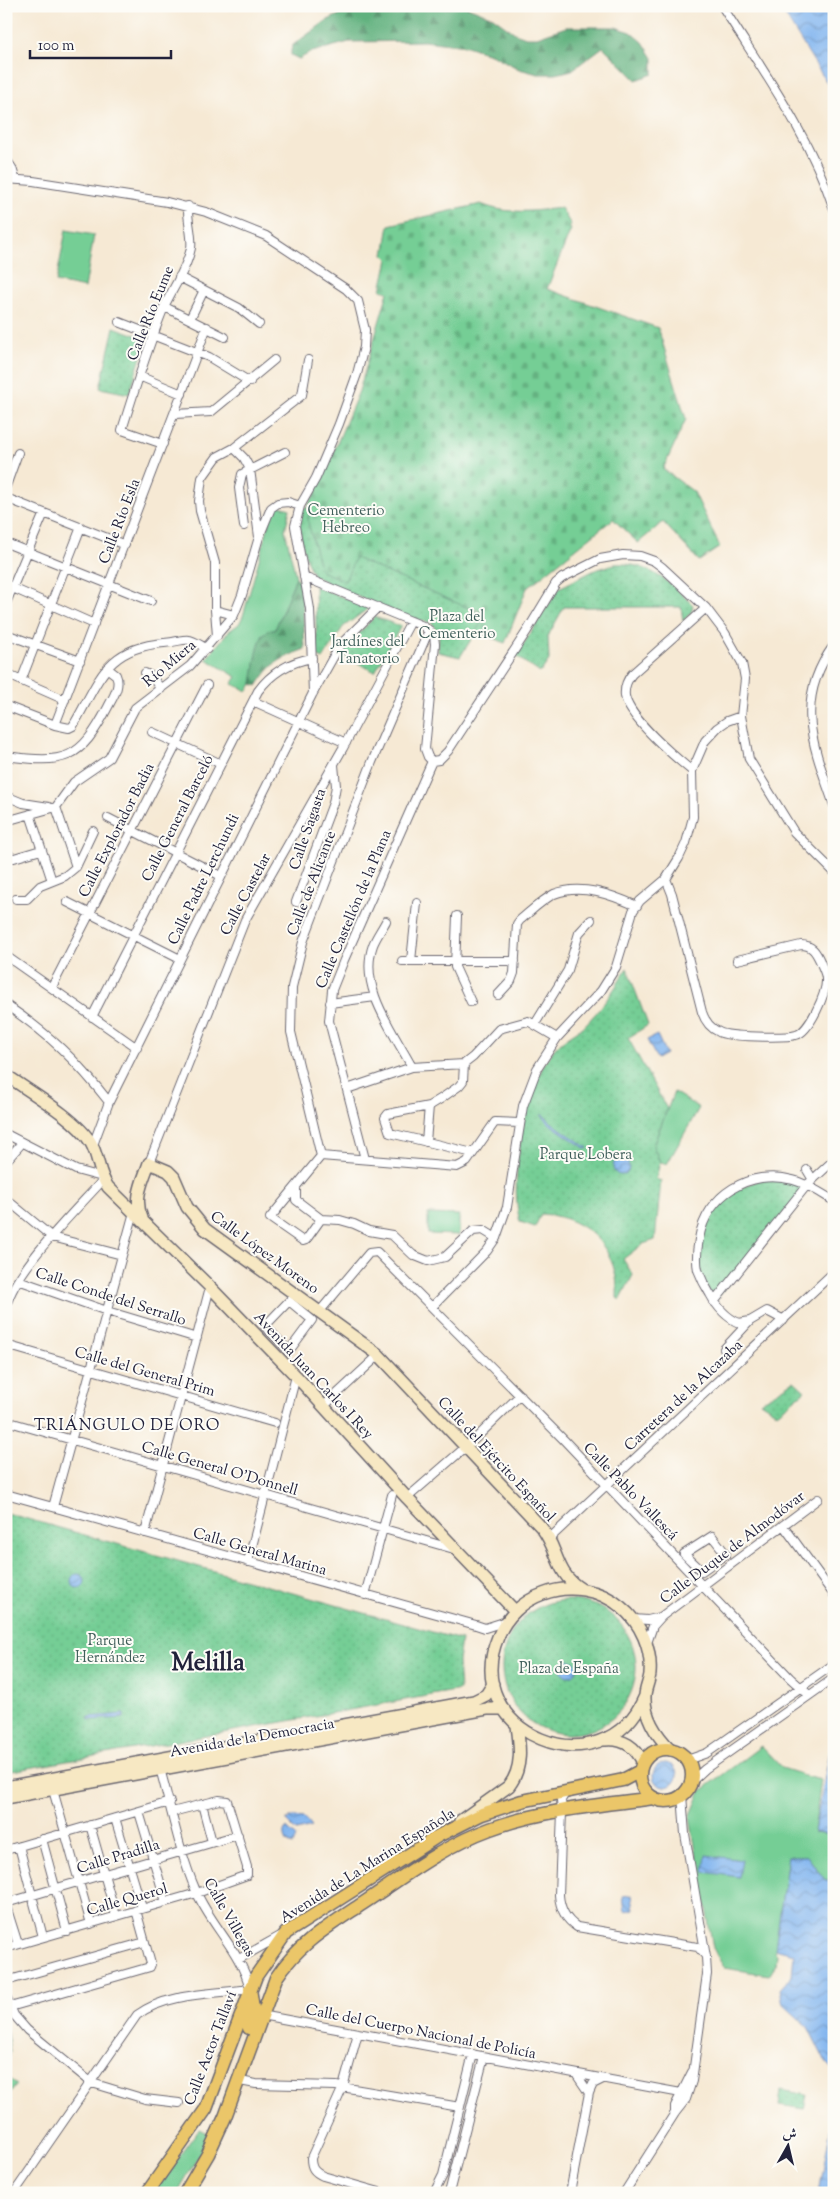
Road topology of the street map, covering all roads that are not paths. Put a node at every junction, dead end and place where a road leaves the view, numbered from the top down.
1 (722, 6) edge
2 (6, 159) edge
3 (15, 178) junction
4 (6, 179) edge
5 (188, 206) junction
6 (834, 210) edge
7 (179, 277) junction
8 (204, 290) junction
9 (164, 307) junction
10 (190, 319) junction
11 (119, 322) dead end
12 (259, 324) dead end
13 (207, 327) junction
14 (154, 336) junction
15 (225, 337) dead end
16 (197, 353) junction
17 (274, 360) dead end
18 (308, 360) dead end
19 (139, 376) junction
20 (250, 382) junction
21 (182, 394) junction
22 (175, 414) junction
23 (163, 444) junction
24 (234, 448) junction
25 (285, 452) dead end
26 (18, 453) dead end
27 (250, 469) junction
28 (6, 486) edge
29 (6, 498) edge
30 (300, 506) junction
31 (44, 513) junction
32 (244, 526) dead end
33 (81, 527) junction
34 (259, 537) junction
35 (6, 543) edge
36 (125, 545) junction
37 (28, 552) junction
38 (66, 567) junction
39 (304, 578) junction
40 (110, 585) junction
41 (10, 586) edge
42 (151, 601) dead end
43 (6, 603) edge
44 (51, 605) junction
45 (378, 607) junction
46 (706, 608) junction
47 (215, 610) junction
48 (234, 615) junction
49 (411, 621) junction
50 (94, 624) junction
51 (429, 630) junction
52 (6, 634) edge
53 (217, 636) junction
54 (35, 644) junction
55 (834, 645) edge
56 (207, 649) junction
57 (312, 658) junction
58 (80, 661) junction
59 (107, 668) junction
60 (145, 673) dead end
61 (6, 674) edge
62 (21, 681) junction
63 (206, 685) dead end
64 (161, 689) junction
65 (313, 693) junction
66 (65, 700) junction
67 (253, 701) junction
68 (6, 706) edge
69 (741, 716) junction
70 (299, 721) junction
71 (55, 725) junction
72 (152, 732) dead end
73 (176, 743) junction
74 (346, 743) junction
75 (6, 756) edge
76 (432, 761) junction
77 (221, 764) junction
78 (334, 765) junction
79 (692, 771) junction
80 (6, 796) edge
81 (834, 804) edge
82 (56, 807) junction
83 (30, 814) junction
84 (108, 818) dead end
85 (6, 821) edge
86 (132, 830) junction
87 (93, 831) dead end
88 (6, 848) edge
89 (42, 850) junction
90 (176, 852) junction
91 (76, 867) junction
92 (834, 872) edge
93 (221, 876) junction
94 (666, 879) junction
95 (52, 881) junction
96 (16, 899) dead end
97 (67, 902) dead end
98 (296, 902) dead end
99 (417, 903) dead end
100 (637, 906) junction
101 (89, 913) junction
102 (457, 916) dead end
103 (591, 920) dead end
104 (386, 921) dead end
105 (133, 935) junction
106 (6, 956) edge
107 (180, 959) junction
108 (737, 960) dead end
109 (402, 961) dead end
110 (411, 961) junction
111 (454, 961) junction
112 (515, 961) junction
113 (52, 987) junction
114 (498, 995) dead end
115 (375, 998) junction
116 (471, 1002) dead end
117 (330, 1003) junction
118 (6, 1005) edge
119 (92, 1017) junction
120 (535, 1024) junction
121 (557, 1038) junction
122 (137, 1048) junction
123 (464, 1064) junction
124 (412, 1067) junction
125 (6, 1075) edge
126 (347, 1089) junction
127 (109, 1102) junction
128 (429, 1106) junction
129 (519, 1123) junction
130 (6, 1134) edge
131 (22, 1142) junction
132 (426, 1142) junction
133 (93, 1145) junction
134 (473, 1154) junction
135 (322, 1156) junction
136 (365, 1160) junction
137 (834, 1160) edge
138 (6, 1161) edge
139 (149, 1163) junction
140 (807, 1170) dead end
141 (103, 1179) junction
142 (810, 1182) junction
143 (296, 1187) junction
144 (138, 1196) junction
145 (120, 1198) junction
146 (6, 1199) edge
147 (834, 1201) edge
148 (134, 1212) junction
149 (321, 1219) junction
150 (144, 1222) junction
151 (52, 1237) junction
152 (496, 1238) junction
153 (122, 1255) junction
154 (834, 1272) edge
155 (18, 1280) junction
156 (210, 1287) junction
157 (289, 1301) joint
158 (714, 1302) junction
159 (6, 1306) edge
160 (432, 1306) junction
161 (107, 1311) junction
162 (320, 1311) junction
163 (784, 1320) junction
164 (750, 1321) junction
165 (197, 1338) junction
166 (6, 1345) edge
167 (724, 1349) dead end
168 (379, 1355) junction
169 (91, 1370) junction
170 (296, 1376) junction
171 (520, 1395) junction
172 (182, 1396) junction
173 (324, 1406) junction
174 (6, 1421) edge
175 (275, 1423) dead end
176 (72, 1440) junction
177 (466, 1447) junction
178 (163, 1466) junction
179 (607, 1485) junction
180 (6, 1494) edge
181 (267, 1496) junction
182 (392, 1496) dead end
183 (406, 1498) junction
184 (818, 1499) dead end
185 (54, 1507) junction
186 (782, 1525) junction
187 (383, 1529) junction
188 (145, 1533) junction
189 (550, 1538) junction
190 (458, 1550) junction
191 (248, 1562) junction
192 (708, 1567) junction
193 (716, 1576) junction
194 (703, 1585) junction
195 (581, 1589) junction
196 (365, 1595) junction
197 (834, 1595) edge
198 (515, 1611) junction
199 (662, 1616) junction
200 (633, 1619) junction
201 (507, 1621) junction
202 (646, 1645) junction
203 (834, 1664) edge
204 (834, 1678) edge
205 (493, 1684) junction
206 (802, 1687) junction
207 (809, 1695) junction
208 (645, 1696) junction
209 (504, 1709) junction
210 (517, 1726) junction
211 (335, 1732) junction
212 (602, 1740) junction
213 (670, 1750) junction
214 (687, 1760) junction
215 (159, 1764) junction
216 (642, 1767) junction
217 (691, 1782) junction
218 (6, 1787) edge
219 (52, 1790) junction
220 (566, 1792) junction
221 (682, 1795) junction
222 (6, 1798) edge
223 (654, 1798) junction
224 (170, 1802) junction
225 (202, 1804) junction
226 (562, 1811) junction
227 (139, 1812) junction
228 (172, 1812) junction
229 (115, 1818) junction
230 (90, 1825) junction
231 (65, 1833) junction
232 (238, 1835) junction
233 (438, 1836) junction
234 (42, 1840) junction
235 (212, 1842) junction
236 (19, 1846) junction
237 (6, 1850) edge
238 (183, 1851) junction
239 (153, 1860) junction
240 (130, 1866) junction
241 (104, 1876) junction
242 (80, 1883) junction
243 (362, 1885) junction
244 (55, 1890) junction
245 (197, 1893) junction
246 (31, 1897) junction
247 (370, 1899) junction
248 (166, 1902) junction
249 (6, 1905) edge
250 (139, 1909) junction
251 (116, 1916) junction
252 (91, 1924) junction
253 (67, 1931) junction
254 (286, 1933) junction
255 (43, 1937) junction
256 (145, 1942) junction
257 (18, 1944) junction
258 (6, 1948) edge
259 (706, 1957) junction
260 (239, 1959) junction
261 (6, 1981) edge
262 (250, 1988) junction
263 (6, 1996) edge
264 (10, 2007) junction
265 (261, 2015) junction
266 (358, 2033) junction
267 (473, 2054) junction
268 (484, 2056) junction
269 (692, 2072) junction
270 (576, 2074) junction
271 (242, 2075) junction
272 (218, 2078) junction
273 (602, 2079) junction
274 (92, 2083) junction
275 (343, 2087) junction
276 (589, 2093) junction
277 (681, 2093) junction
278 (179, 2103) dead end
279 (460, 2107) junction
280 (206, 2109) junction
281 (674, 2113) junction
282 (225, 2117) junction
283 (14, 2193) edge
284 (147, 2193) edge
285 (185, 2193) edge
286 (384, 2193) edge
287 (434, 2193) edge
288 (449, 2193) edge
289 (570, 2193) edge
290 (624, 2193) edge

1 - 6 street
2 - 3 street
3 - 4 street
3 - 5 street
5 - 7 street, Calle Río Eume
5 - 30 street
7 - 8 street
7 - 9 street, Calle Río Eume
8 - 10 street
8 - 12 street
9 - 10 street
9 - 14 street, Calle Río Eume
10 - 13 street
11 - 14 street
13 - 15 street
13 - 16 street, Calle Río Esla
14 - 16 street
14 - 19 street, Calle Río Eume
16 - 20 street
16 - 21 street, Calle Río Esla
17 - 20 street
18 - 24 street
19 - 21 street
19 - 23 street, Calle Río Eume
20 - 22 street
21 - 22 street, Calle Río Esla
22 - 23 street, Calle Río Esla
23 - 36 street, Calle Río Esla
24 - 27 street
24 - 47 street
25 - 27 street
26 - 28 street
27 - 32 street
27 - 34 street
29 - 31 street
30 - 34 street, Río Miera
30 - 39 street
31 - 33 street
31 - 37 street
33 - 36 street
33 - 38 street
34 - 48 street, Río Miera
35 - 37 street
36 - 40 street, Calle Río Esla
37 - 38 street
37 - 41 street
38 - 40 street
38 - 44 street
39 - 45 street
39 - 57 street
40 - 42 street
40 - 50 street, Calle Río Esla
41 - 43 street
41 - 44 street
44 - 50 street
44 - 54 street
45 - 49 street
45 - 65 street, Calle Padre Lerchundi
46 - 69 street
46 - 76 street
46 - 79 street
47 - 48 street
47 - 53 street
48 - 53 street, Río Miera
49 - 51 street
49 - 74 street, Calle Castelar
50 - 58 street, Calle Río Esla
51 - 76 street
51 - 135 street, Calle de Alicante
52 - 54 street
53 - 56 street, Río Miera
54 - 58 street
54 - 62 street
55 - 81 street
56 - 59 street
56 - 64 street, Río Miera
57 - 65 street
57 - 67 street, Calle General Barceló
58 - 66 street, Calle Río Esla
59 - 71 street
59 - 75 street
60 - 64 street
61 - 62 street
62 - 66 street
63 - 73 street, Calle Explorador Badia
64 - 82 street, Río Miera
65 - 70 street, Calle Padre Lerchundi
66 - 71 street, Calle Río Esla
67 - 70 street
67 - 77 street, Calle General Barceló
68 - 71 street
69 - 79 street
69 - 92 street
70 - 74 street
70 - 93 street, Calle Padre Lerchundi
72 - 73 street
73 - 77 street
73 - 86 street, Calle Explorador Badia
74 - 78 street, Calle Castelar
76 - 117 street, Calle Castellón de la Plana
77 - 90 street, Calle General Barceló
78 - 98 street, Calle Sagasta
78 - 139 street, Calle Castelar
79 - 94 street
80 - 82 street
82 - 83 street
82 - 91 street
83 - 85 street
83 - 89 street
84 - 86 street
86 - 90 street
86 - 101 street, Calle Explorador Badia
87 - 91 street
88 - 89 street
89 - 95 street
90 - 93 street
90 - 105 street, Calle General Barceló
91 - 95 street
93 - 107 street, Calle Padre Lerchundi
94 - 100 street
94 - 108 street
95 - 96 street
97 - 101 street
99 - 110 street
100 - 112 street
100 - 121 street
101 - 105 street
101 - 113 street, Calle Explorador Badia
102 - 111 street
103 - 120 street
104 - 115 street
105 - 107 street
105 - 119 street, Calle General Barceló
106 - 113 street
107 - 122 street, Calle Padre Lerchundi
109 - 110 street
110 - 111 street
111 - 112 street
111 - 116 street
112 - 114 street
113 - 119 street
115 - 117 street
115 - 124 street
117 - 126 street, Calle Castellón de la Plana
118 - 127 street
119 - 122 street
120 - 121 street
120 - 123 street
121 - 129 street
122 - 127 street, Calle Padre Lerchundi
123 - 124 street
123 - 128 street
124 - 126 street
125 - 133 main road
126 - 136 street, Calle Castellón de la Plana
127 - 133 street, Calle Padre Lerchundi
128 - 132 street
128 - 132 street
129 - 134 street
129 - 152 street
130 - 131 street
131 - 138 street
131 - 141 street
132 - 134 street
133 - 141 main road
134 - 136 street
135 - 136 street
135 - 143 street
137 - 142 street
139 - 144 main road, Calle Castelar
139 - 162 main road, Calle López Moreno
140 - 142 street
141 - 145 main road, Avenida Juan Carlos I Rey
141 - 151 street
142 - 147 street
142 - 158 street
142 - 158 street
143 - 149 street
143 - 149 street
144 - 145 main road
144 - 150 main road
145 - 148 main road, Avenida Juan Carlos I Rey
146 - 151 street
148 - 150 main road, Avenida Juan Carlos I Rey
148 - 153 street
149 - 152 street
150 - 156 main road, Avenida Juan Carlos I Rey
151 - 153 street
151 - 155 street
152 - 160 street
153 - 161 street
154 - 163 street, Carretera de la Alcazaba
155 - 159 street
155 - 161 street, Calle Conde del Serrallo
156 - 165 street
156 - 170 main road, Avenida Juan Carlos I Rey
157 - 157 street
158 - 164 street
160 - 162 street, Calle Pablo Vallescá
160 - 171 street, Calle Pablo Vallescá
161 - 165 street, Calle Conde del Serrallo
161 - 169 street
162 - 168 main road, Calle López Moreno
163 - 164 street
163 - 179 street, Carretera de la Alcazaba
164 - 167 street
165 - 172 street
166 - 169 street, Calle del General Prim
168 - 173 street
168 - 177 main road, Calle del Ejército Español
169 - 172 street, Calle del General Prim
169 - 176 street
170 - 173 main road, Avenida Juan Carlos I Rey
170 - 181 street
171 - 177 street
171 - 179 street, Calle Pablo Vallescá
172 - 175 street, Calle del General Prim
172 - 178 street
173 - 183 main road, Avenida Juan Carlos I Rey
174 - 176 street, Calle General O'Donnell
176 - 178 street, Calle General O'Donnell
176 - 185 street
177 - 183 street
177 - 189 main road, Calle del Ejército Español
178 - 181 street, Calle General O'Donnell
178 - 188 street
179 - 189 street, Carretera de la Alcazaba
179 - 194 street, Calle Pablo Vallescá
180 - 185 street, Calle General Marina
181 - 187 street, Calle General O'Donnell
181 - 191 street
182 - 187 street
183 - 190 main road, Avenida Juan Carlos I Rey
184 - 186 street, Calle Duque de Almodóvar
185 - 188 street, Calle General Marina
186 - 193 street, Calle Duque de Almodóvar
186 - 197 street
187 - 190 street, Calle General O'Donnell
187 - 196 street
188 - 191 street, Calle General Marina
189 - 195 main road, Calle del Ejército Español
190 - 198 main road, Avenida Juan Carlos I Rey
191 - 196 street, Calle General Marina
192 - 192 street
192 - 193 street
193 - 194 street, Calle Duque de Almodóvar
194 - 199 street, Calle Duque de Almodóvar
194 - 206 street, Calle Pablo Vallescá
195 - 198 main road
195 - 200 main road
196 - 201 street, Calle General Marina
198 - 201 main road
199 - 200 street, Calle Duque de Almodóvar
199 - 202 street, Calle Duque de Almodóvar
200 - 202 main road
201 - 205 main road
202 - 208 main road
203 - 206 street
204 - 207 street
205 - 209 main road
205 - 211 main road, Avenida de la Democracia
206 - 207 street, Calle Pablo Vallescá
206 - 214 street
207 - 217 street
208 - 212 main road
208 - 213 main road
209 - 210 main road
209 - 211 main road, Avenida de la Democracia
210 - 212 main road
210 - 233 main road
211 - 215 main road, Avenida de la Democracia
212 - 216 main road
213 - 214 main road
213 - 216 main road
214 - 217 main road
215 - 218 main road, Avenida de la Democracia
215 - 219 main road, Avenida de la Democracia
215 - 224 street, Calle Villegas
216 - 220 main road, Avenida de La Marina Española
216 - 223 main road
217 - 221 main road
219 - 222 main road, Avenida de la Democracia
219 - 231 street
220 - 226 street
220 - 233 main road, Avenida de La Marina Española
221 - 223 main road
221 - 259 street
223 - 226 main road, Avenida de La Marina Española
224 - 227 street
224 - 228 street, Calle Villegas
225 - 228 street
225 - 232 street
225 - 235 street
226 - 247 main road, Avenida de La Marina Española
226 - 259 street
227 - 229 street
227 - 239 street
228 - 238 street, Calle Villegas
229 - 230 street
229 - 240 street
230 - 231 street
230 - 241 street
231 - 234 street
231 - 242 street
232 - 235 street, Calle Pradilla
232 - 245 street, Calle Querol
233 - 243 main road, Avenida de La Marina Española
234 - 236 street
234 - 244 street
235 - 238 street, Calle Pradilla
236 - 237 street
236 - 246 street
238 - 239 street, Calle Pradilla
238 - 245 street, Calle Villegas
239 - 240 street, Calle Pradilla
239 - 248 street
240 - 241 street, Calle Pradilla
240 - 250 street
241 - 242 street, Calle Pradilla
241 - 251 street
242 - 244 street, Calle Pradilla
242 - 252 street
243 - 247 main road
243 - 254 main road, Avenida de La Marina Española
244 - 246 street, Calle Pradilla
244 - 253 street
245 - 248 street, Calle Querol
245 - 260 street, Calle Villegas
246 - 249 street, Calle Pradilla
246 - 255 street
247 - 265 main road, Avenida de La Marina Española
248 - 250 street, Calle Querol
249 - 257 street
250 - 251 street, Calle Querol
250 - 256 street
251 - 252 street, Calle Querol
252 - 253 street, Calle Querol
253 - 255 street, Calle Querol
254 - 260 street
254 - 262 main road, Avenida de La Marina Española
255 - 257 street, Calle Querol
256 - 261 street
256 - 264 street
257 - 258 street, Calle Querol
259 - 269 street
260 - 262 street, Calle Villegas
262 - 271 main road
262 - 272 main road, Calle Actor Tallaví
262 - 274 street
263 - 264 street
264 - 274 street
265 - 266 street, Calle del Cuerpo Nacional de Policía
265 - 271 main road
266 - 267 street, Calle del Cuerpo Nacional de Policía
266 - 275 street
267 - 268 street, Calle del Cuerpo Nacional de Policía
267 - 279 street
268 - 270 street, Calle del Cuerpo Nacional de Policía
268 - 288 street
269 - 277 street
269 - 281 street
270 - 273 street, Calle del Cuerpo Nacional de Policía
270 - 276 street
271 - 272 main road
271 - 275 street
271 - 282 main road
272 - 280 main road, Calle Actor Tallaví
273 - 276 street
273 - 277 street, Calle del Cuerpo Nacional de Policía
274 - 278 street
274 - 283 street
275 - 279 street
275 - 286 street
276 - 289 street
277 - 281 street
279 - 287 street
280 - 282 main road
280 - 284 main road, Calle Actor Tallaví
281 - 290 street
282 - 285 main road

